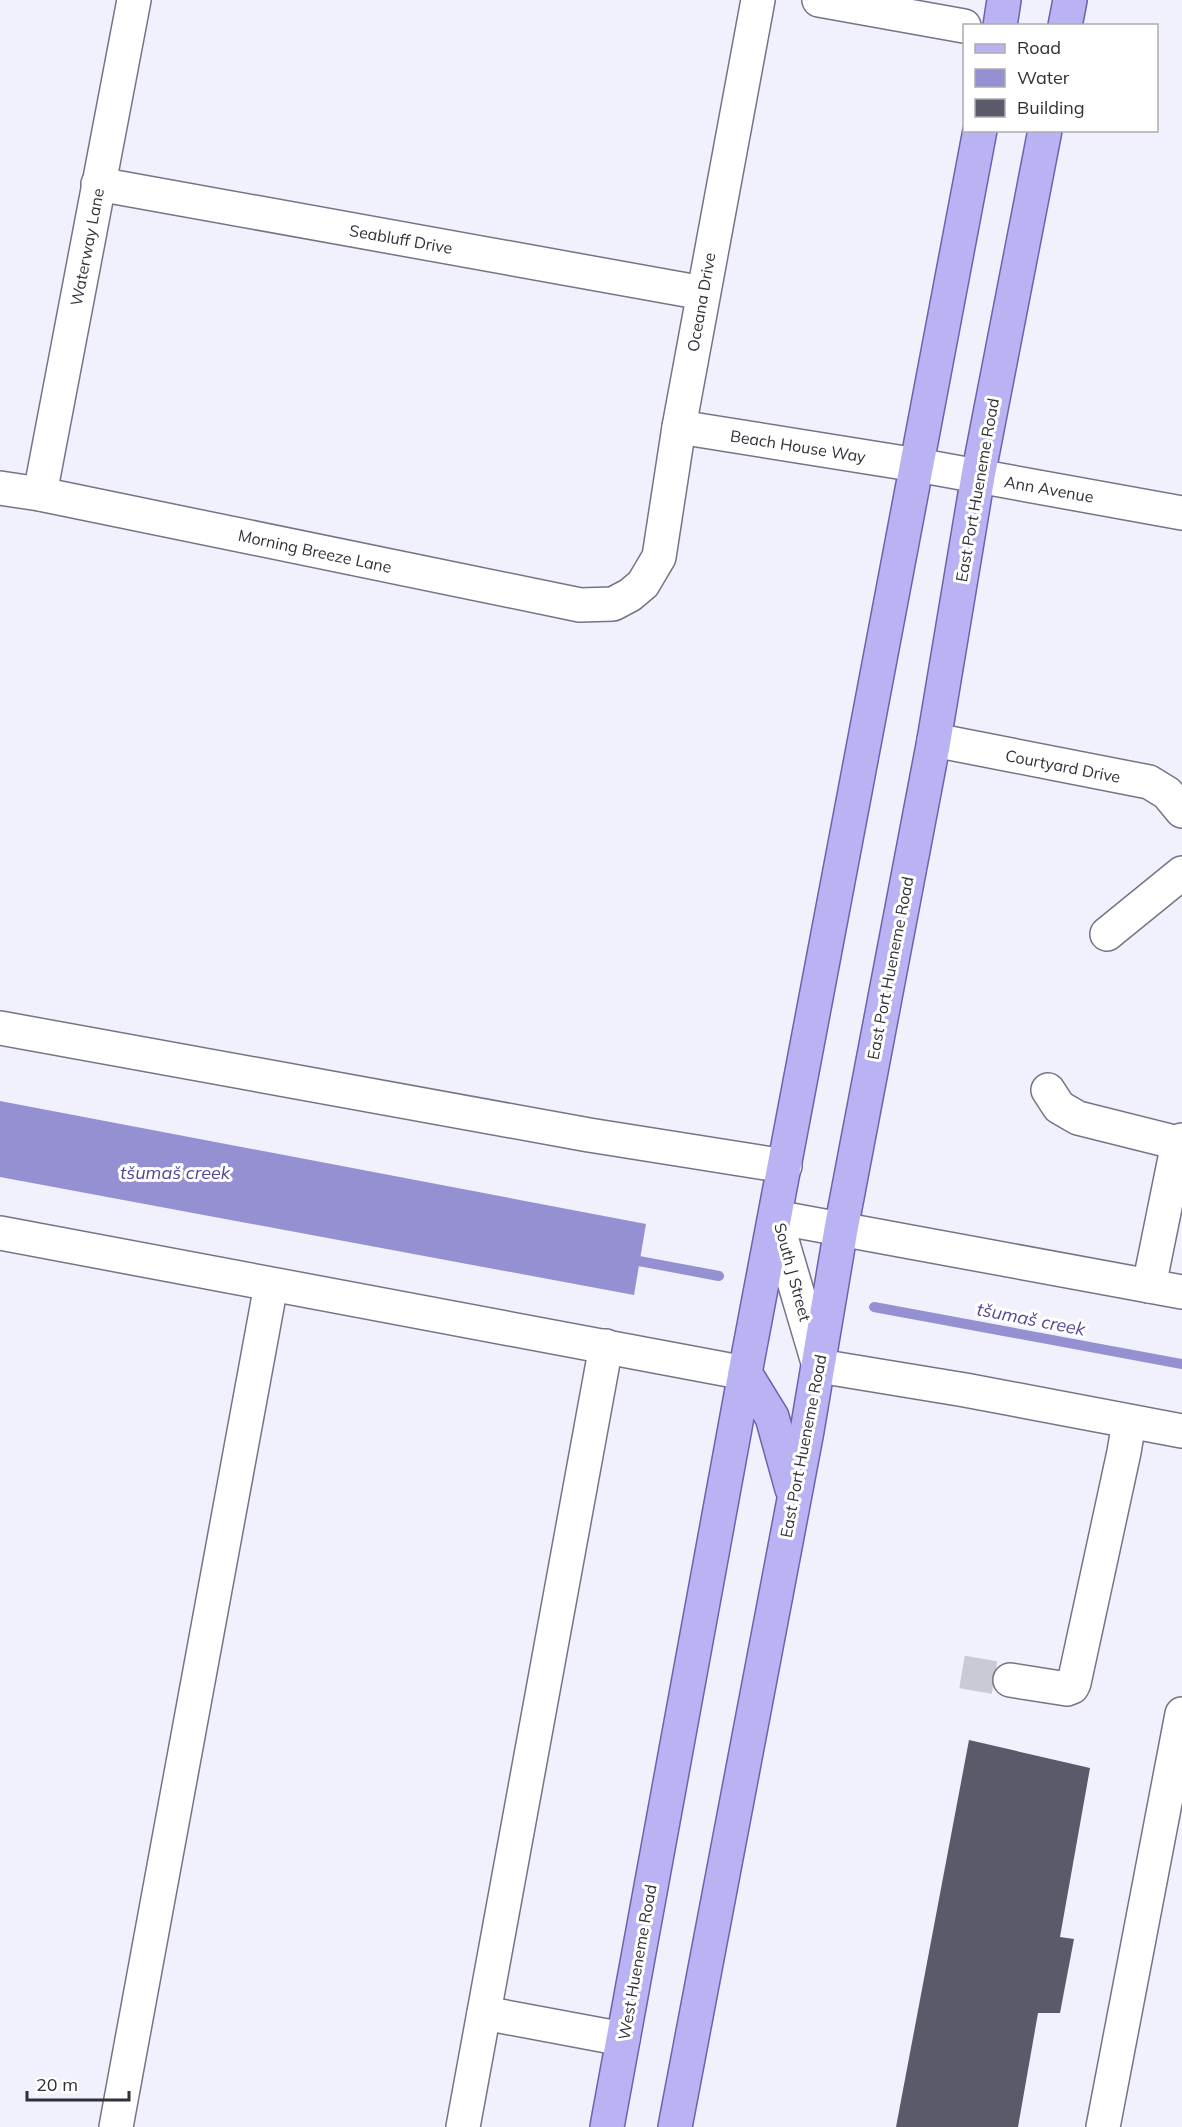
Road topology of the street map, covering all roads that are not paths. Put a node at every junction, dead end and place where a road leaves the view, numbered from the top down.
1 (134, 0) edge
2 (758, 0) edge
3 (819, 0) edge
4 (1004, 0) edge
5 (1070, 0) edge
6 (1000, 24) edge
7 (1065, 24) edge
8 (963, 26) edge
9 (980, 132) edge
10 (1045, 132) edge
11 (98, 184) junction
12 (703, 293) junction
13 (679, 427) junction
14 (917, 465) junction
15 (978, 476) junction
16 (0, 488) edge
17 (40, 494) junction
18 (1182, 513) edge
19 (630, 595) joint
20 (934, 740) junction
21 (1182, 811) edge
22 (1182, 873) edge
23 (1107, 934) dead end
24 (0, 1029) edge
25 (1048, 1090) dead end
26 (1180, 1142) edge
27 (785, 1166) junction
28 (775, 1217) junction
29 (841, 1228) junction
30 (0, 1233) edge
31 (271, 1285) junction
32 (1149, 1286) junction
33 (1182, 1292) edge
34 (606, 1346) junction
35 (819, 1366) junction
36 (745, 1372) junction
37 (1129, 1422) junction
38 (1182, 1431) edge
39 (794, 1497) junction
40 (1010, 1680) tunnel mouth
41 (1182, 1714) edge
42 (484, 2013) junction
43 (623, 2039) junction
44 (116, 2127) edge
45 (463, 2127) edge
46 (607, 2127) edge
47 (675, 2127) edge
48 (1103, 2127) edge

1 - 11 street, Waterway Lane
2 - 12 street, Oceana Drive
3 - 8 street
4 - 6 main road
5 - 7 main road
9 - 14 main road
10 - 15 main road, East Port Hueneme Road
11 - 12 street, Seabluff Drive
11 - 17 street, Waterway Lane
12 - 13 street, Oceana Drive
13 - 14 street, Beach House Way
13 - 19 street, Oceana Drive
14 - 15 street, Ann Avenue
14 - 27 main road
15 - 18 street, Ann Avenue
15 - 20 main road, East Port Hueneme Road
16 - 17 street, Morning Breeze Lane
17 - 19 street, Morning Breeze Lane
20 - 21 street, Courtyard Drive
20 - 29 main road, East Port Hueneme Road
22 - 23 street
24 - 27 street
25 - 26 street
26 - 32 street
27 - 28 main road
28 - 29 street, South J Street
28 - 35 street, South J Street
28 - 36 main road
29 - 32 street, South J Street
29 - 35 main road, East Port Hueneme Road
30 - 31 street
31 - 34 street
31 - 44 street
32 - 33 street, South J Street
34 - 36 street
34 - 42 street
35 - 37 street
35 - 39 main road, East Port Hueneme Road
36 - 39 main road
36 - 43 main road, West Hueneme Road
37 - 38 street
37 - 40 street
39 - 47 main road, East Port Hueneme Road
41 - 48 street
42 - 43 street
42 - 45 street
43 - 46 main road, West Hueneme Road

